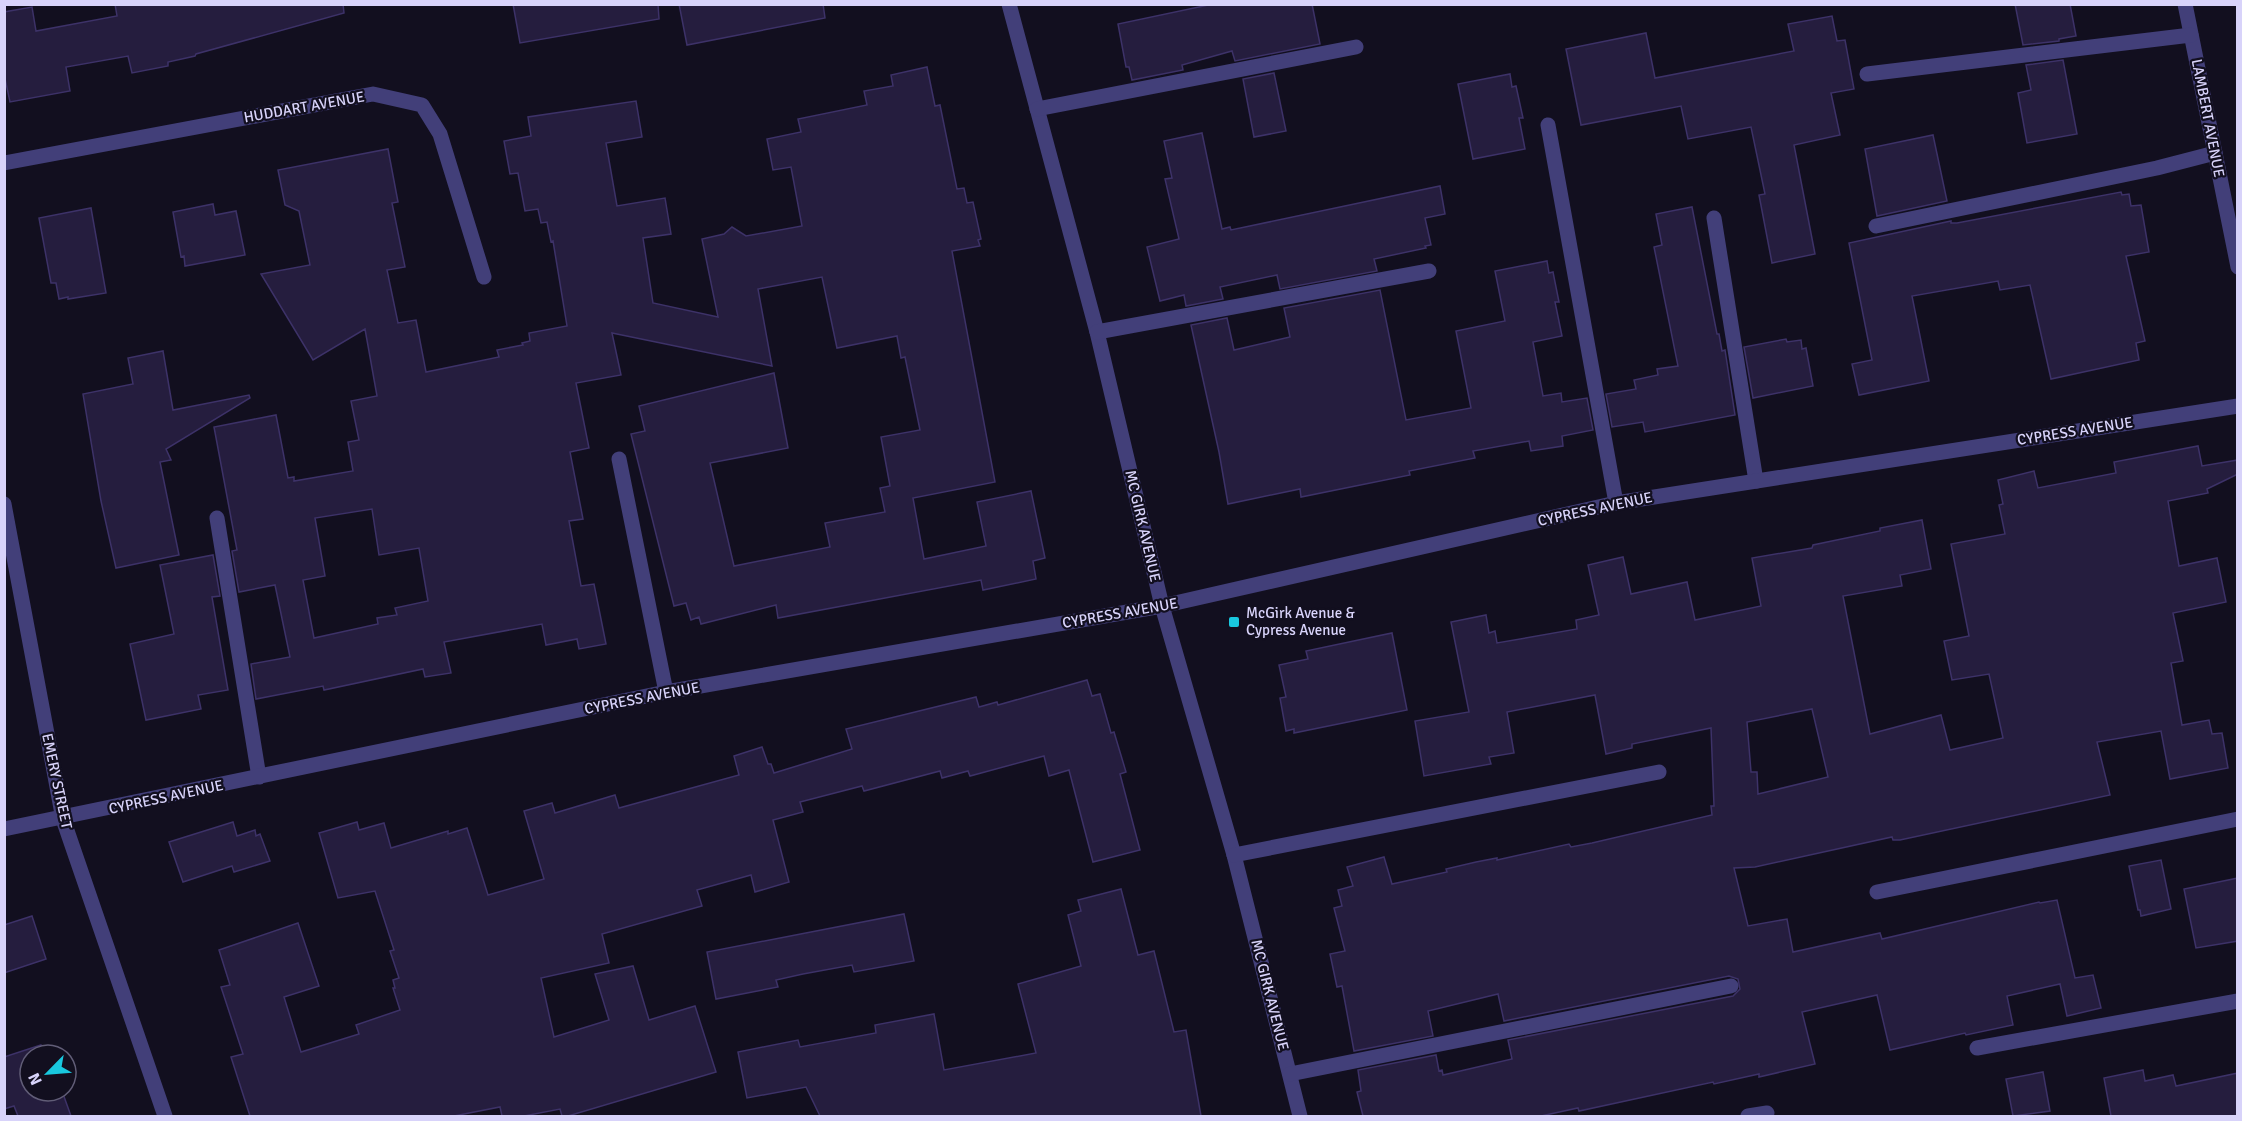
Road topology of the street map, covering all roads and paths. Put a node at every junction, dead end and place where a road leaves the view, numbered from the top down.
1 (1009, 4) edge
2 (2185, 4) edge
3 (2192, 35) junction
4 (1356, 47) dead end
5 (1867, 74) dead end
6 (1037, 109) junction
7 (1548, 125) dead end
8 (2215, 153) junction
9 (4, 163) edge
10 (1714, 218) dead end
11 (1876, 226) dead end
12 (2238, 267) edge
13 (1429, 271) dead end
14 (484, 277) dead end
15 (1097, 332) junction
16 (2238, 406) edge
17 (618, 459) dead end
18 (1756, 481) junction
19 (1616, 502) junction
20 (4, 504) edge
21 (217, 518) dead end
22 (1162, 606) junction
23 (666, 692) junction
24 (1659, 772) dead end
25 (259, 777) junction
26 (63, 819) junction
27 (2238, 819) edge
28 (4, 829) edge
29 (1234, 855) junction
30 (1877, 892) dead end
31 (1731, 986) dead end
32 (2238, 1001) edge
33 (1977, 1048) dead end
34 (1290, 1074) junction
35 (1767, 1113) dead end
36 (165, 1116) edge
37 (1300, 1116) edge
38 (1748, 1116) edge

1 - 6 street, MC GIRK AVENUE
2 - 3 street, LAMBERT AVENUE
3 - 5 street
3 - 8 street, LAMBERT AVENUE
4 - 6 street
6 - 15 street, MC GIRK AVENUE
7 - 19 street
8 - 11 street
8 - 12 street, LAMBERT AVENUE
9 - 14 street, HUDDART AVENUE
10 - 18 street
13 - 15 street
15 - 22 street, MC GIRK AVENUE
16 - 18 street, CYPRESS AVENUE
17 - 23 street
18 - 19 street, CYPRESS AVENUE
19 - 22 street, CYPRESS AVENUE
20 - 26 street, EMERY STREET
21 - 25 street
22 - 23 street, CYPRESS AVENUE
22 - 29 street, MC GIRK AVENUE
23 - 25 street, CYPRESS AVENUE
24 - 29 street
25 - 26 street, CYPRESS AVENUE
26 - 28 street, CYPRESS AVENUE
26 - 36 street, EMERY STREET
27 - 30 street
29 - 34 street, MC GIRK AVENUE
31 - 34 street
32 - 33 street
34 - 37 street, MC GIRK AVENUE
35 - 38 street

